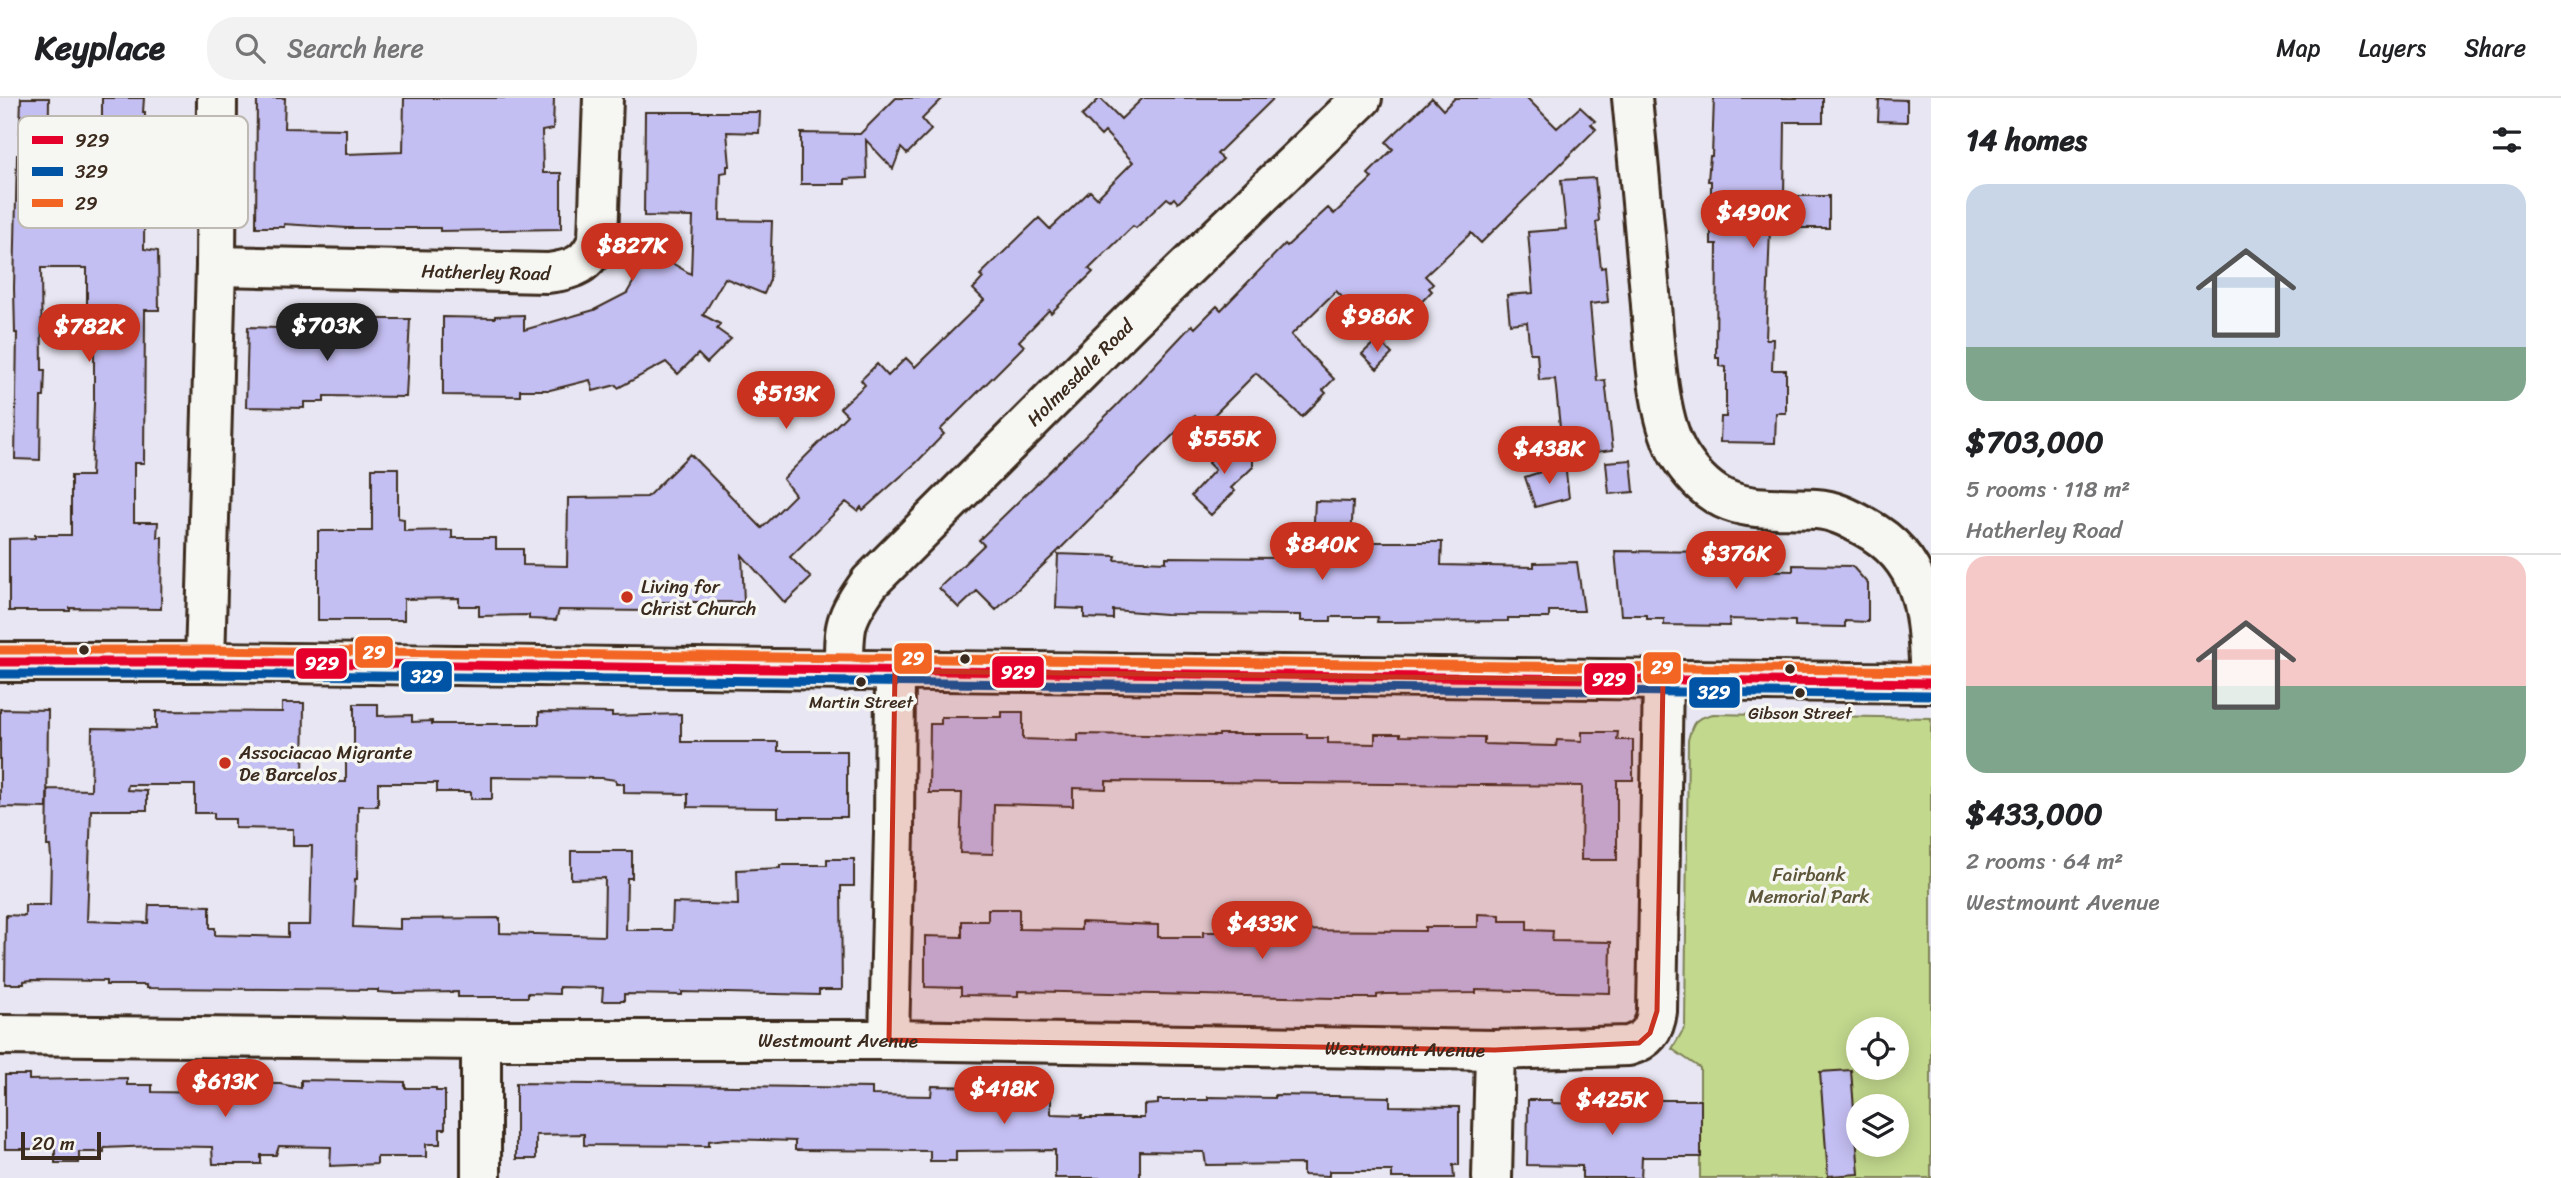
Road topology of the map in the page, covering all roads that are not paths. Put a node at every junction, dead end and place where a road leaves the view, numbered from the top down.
1 (216, 98) edge
2 (603, 98) edge
3 (1362, 98) edge
4 (1632, 98) edge
5 (216, 116) edge
6 (216, 228) edge
7 (216, 266) junction
8 (0, 662) edge
9 (205, 662) junction
10 (845, 671) junction
11 (895, 671) junction
12 (1663, 680) junction
13 (1930, 683) edge
14 (0, 1035) edge
15 (481, 1040) junction
16 (889, 1040) junction
17 (1495, 1050) junction
18 (481, 1178) edge
19 (1492, 1178) edge

1 - 5 street
2 - 7 street, Hatherley Road
3 - 10 street, Holmesdale Road
4 - 13 street
6 - 7 street
7 - 9 street
8 - 9 street
9 - 10 street
10 - 11 street
11 - 12 street
11 - 16 street
12 - 13 street
12 - 17 street, Westmount Avenue
14 - 15 street, Westmount Avenue
15 - 16 street, Westmount Avenue
15 - 18 street
16 - 17 street, Westmount Avenue
17 - 19 street

